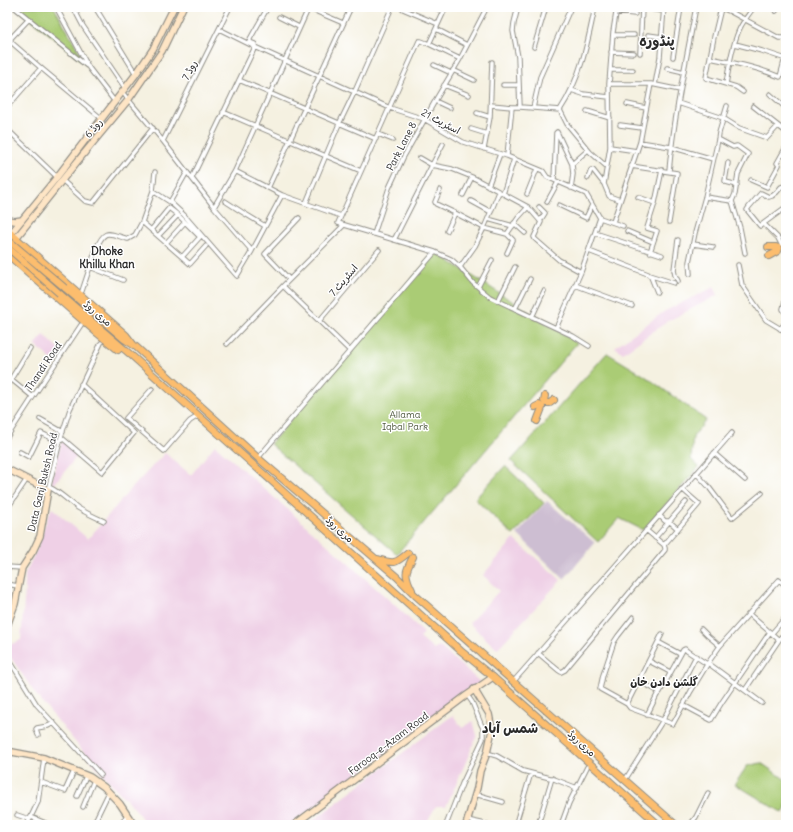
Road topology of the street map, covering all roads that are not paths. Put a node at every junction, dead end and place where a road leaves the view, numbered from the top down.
1 (14, 7) edge
2 (56, 7) edge
3 (73, 7) edge
4 (95, 7) edge
5 (100, 7) edge
6 (174, 7) edge
7 (183, 7) edge
8 (230, 7) edge
9 (268, 7) edge
10 (308, 7) edge
11 (351, 7) edge
12 (392, 7) edge
13 (432, 7) edge
14 (446, 7) edge
15 (487, 7) edge
16 (518, 7) edge
17 (546, 7) edge
18 (570, 7) edge
19 (595, 7) edge
20 (642, 7) edge
21 (681, 7) edge
22 (696, 7) edge
23 (720, 7) edge
24 (732, 7) edge
25 (754, 7) edge
26 (773, 7) edge
27 (403, 9) dead end
28 (616, 9) edge
29 (650, 9) dead end
30 (664, 9) edge
31 (776, 11) dead end
32 (98, 12) junction
33 (444, 12) junction
34 (731, 12) junction
35 (635, 14) dead end
36 (279, 17) dead end
37 (29, 18) junction
38 (745, 19) junction
39 (343, 23) junction
40 (438, 24) junction
41 (219, 28) junction
42 (299, 28) junction
43 (436, 29) junction
44 (613, 35) junction
45 (634, 35) dead end
46 (648, 35) dead end
47 (662, 37) junction
48 (786, 38) edge
49 (429, 44) junction
50 (735, 44) junction
51 (467, 45) junction
52 (255, 47) junction
53 (534, 47) dead end
54 (611, 52) junction
55 (634, 53) dead end
56 (640, 53) dead end
57 (674, 57) dead end
58 (710, 58) junction
59 (460, 59) junction
60 (786, 59) edge
61 (285, 60) junction
62 (730, 61) junction
63 (492, 62) dead end
64 (434, 66) dead end
65 (41, 68) junction
66 (89, 68) junction
67 (667, 68) dead end
68 (610, 70) junction
69 (633, 70) dead end
70 (452, 72) junction
71 (684, 72) junction
72 (136, 74) junction
73 (319, 75) junction
74 (239, 80) junction
75 (474, 80) dead end
76 (609, 84) junction
77 (726, 84) junction
78 (444, 85) junction
79 (503, 85) dead end
80 (519, 85) junction
81 (653, 85) junction
82 (124, 90) junction
83 (571, 90) junction
84 (680, 90) junction
85 (355, 91) junction
86 (743, 92) dead end
87 (270, 93) junction
88 (770, 94) dead end
89 (469, 95) dead end
90 (609, 97) junction
91 (129, 99) junction
92 (435, 101) junction
93 (114, 102) junction
94 (678, 103) junction
95 (627, 104) dead end
96 (491, 105) junction
97 (727, 106) dead end
98 (753, 106) dead end
99 (7, 107) edge
100 (512, 107) junction
101 (520, 107) junction
102 (304, 108) junction
103 (390, 108) junction
104 (450, 108) dead end
105 (533, 108) junction
106 (646, 108) junction
107 (786, 108) edge
108 (560, 110) junction
109 (587, 111) dead end
110 (223, 112) junction
111 (477, 113) dead end
112 (490, 117) junction
113 (101, 118) junction
114 (610, 118) junction
115 (723, 118) junction
116 (424, 119) junction
117 (339, 124) junction
118 (255, 125) junction
119 (620, 125) dead end
120 (778, 126) junction
121 (153, 128) junction
122 (642, 128) junction
123 (7, 129) edge
124 (471, 129) dead end
125 (786, 132) edge
126 (378, 134) junction
127 (487, 134) junction
128 (376, 139) junction
129 (718, 139) junction
130 (289, 140) junction
131 (394, 140) dead end
132 (163, 141) junction
133 (640, 142) junction
134 (443, 144) dead end
135 (610, 147) junction
136 (671, 147) junction
137 (786, 147) edge
138 (484, 149) junction
139 (588, 150) junction
140 (637, 151) junction
141 (500, 154) junction
142 (326, 156) junction
143 (507, 156) junction
144 (420, 158) dead end
145 (514, 159) junction
146 (713, 159) junction
147 (728, 163) dead end
148 (572, 164) junction
149 (432, 165) junction
150 (606, 166) junction
151 (631, 166) junction
152 (537, 169) junction
153 (234, 170) junction
154 (662, 170) junction
155 (669, 171) junction
156 (155, 172) dead end
157 (187, 172) junction
158 (361, 172) junction
159 (472, 177) junction
160 (192, 178) junction
161 (588, 178) dead end
162 (60, 179) junction
163 (751, 180) dead end
164 (556, 181) junction
165 (604, 184) junction
166 (737, 185) junction
167 (764, 185) junction
168 (786, 185) edge
169 (488, 186) junction
170 (268, 188) junction
171 (571, 188) junction
172 (440, 190) dead end
173 (153, 191) junction
174 (501, 193) junction
175 (761, 193) junction
176 (527, 194) dead end
177 (282, 195) junction
178 (463, 195) dead end
179 (705, 196) junction
180 (638, 197) dead end
181 (620, 200) junction
182 (225, 201) dead end
183 (471, 201) dead end
184 (732, 201) junction
185 (170, 202) junction
186 (547, 202) dead end
187 (306, 203) junction
188 (655, 203) junction
189 (559, 205) dead end
190 (592, 205) junction
191 (786, 206) edge
192 (214, 207) junction
193 (528, 207) junction
194 (539, 207) dead end
195 (491, 212) junction
196 (455, 213) junction
197 (178, 215) junction
198 (341, 216) junction
199 (299, 218) dead end
200 (600, 218) junction
201 (488, 219) junction
202 (7, 220) edge
203 (22, 220) junction
204 (540, 221) junction
205 (142, 222) junction
206 (186, 222) junction
207 (612, 222) junction
208 (669, 222) dead end
209 (764, 224) junction
210 (344, 225) junction
211 (514, 225) junction
212 (265, 226) junction
213 (623, 226) dead end
214 (484, 228) junction
215 (151, 230) junction
216 (447, 231) dead end
217 (627, 231) dead end
218 (525, 233) dead end
219 (595, 233) junction
220 (374, 234) junction
221 (507, 234) junction
222 (8, 235) edge
223 (158, 236) junction
224 (16, 238) junction
225 (394, 240) junction
226 (678, 240) dead end
227 (653, 242) junction
228 (166, 243) junction
229 (693, 244) junction
230 (781, 244) dead end
231 (206, 246) dead end
232 (7, 247) edge
233 (713, 247) dead end
234 (768, 247) dead end
235 (379, 250) dead end
236 (252, 251) junction
237 (589, 251) junction
238 (435, 252) junction
239 (650, 252) junction
240 (507, 253) dead end
241 (745, 253) dead end
242 (7, 254) edge
243 (662, 255) dead end
244 (769, 256) dead end
245 (182, 257) junction
246 (492, 260) dead end
247 (738, 265) dead end
248 (460, 267) junction
249 (515, 267) dead end
250 (90, 268) junction
251 (581, 272) junction
252 (690, 274) dead end
253 (649, 275) junction
254 (530, 279) dead end
255 (123, 280) dead end
256 (289, 280) junction
257 (575, 285) junction
258 (283, 286) junction
259 (478, 287) junction
260 (82, 291) dead end
261 (544, 291) dead end
262 (657, 292) dead end
263 (786, 297) edge
264 (498, 301) junction
265 (632, 306) dead end
266 (515, 309) junction
267 (786, 312) edge
268 (532, 317) junction
269 (319, 321) junction
270 (786, 322) edge
271 (81, 325) dead end
272 (556, 328) junction
273 (780, 329) junction
274 (786, 332) edge
275 (101, 343) dead end
276 (227, 344) dead end
277 (135, 346) junction
278 (589, 346) dead end
279 (30, 348) dead end
280 (350, 351) junction
281 (131, 355) junction
282 (11, 379) junction
283 (81, 384) junction
284 (7, 385) edge
285 (152, 389) dead end
286 (545, 396) dead end
287 (33, 397) junction
288 (554, 400) dead end
289 (535, 407) dead end
290 (198, 416) junction
291 (40, 419) dead end
292 (537, 421) dead end
293 (63, 432) junction
294 (732, 433) dead end
295 (61, 437) junction
296 (7, 438) edge
297 (60, 442) junction
298 (20, 452) dead end
299 (714, 453) junction
300 (258, 458) junction
301 (7, 468) edge
302 (696, 473) junction
303 (27, 479) junction
304 (745, 480) dead end
305 (48, 488) junction
306 (682, 489) junction
307 (762, 493) dead end
308 (686, 502) dead end
309 (7, 509) edge
310 (659, 515) junction
311 (104, 521) dead end
312 (669, 521) junction
313 (678, 529) junction
314 (646, 530) junction
315 (655, 538) junction
316 (664, 545) junction
317 (372, 557) junction
318 (7, 567) edge
319 (22, 568) junction
320 (7, 584) edge
321 (18, 586) junction
322 (786, 586) edge
323 (414, 595) junction
324 (749, 614) junction
325 (634, 617) dead end
326 (786, 617) edge
327 (7, 626) edge
328 (701, 629) dead end
329 (771, 633) junction
330 (662, 634) dead end
331 (779, 640) junction
332 (786, 641) edge
333 (658, 642) junction
334 (720, 646) junction
335 (538, 653) junction
336 (680, 654) junction
337 (7, 656) edge
338 (696, 656) junction
339 (649, 661) junction
340 (708, 663) junction
341 (670, 672) junction
342 (493, 677) junction
343 (639, 681) junction
344 (513, 682) junction
345 (735, 683) junction
346 (474, 689) junction
347 (745, 690) junction
348 (660, 692) junction
349 (467, 695) junction
350 (762, 703) dead end
351 (627, 704) junction
352 (683, 705) junction
353 (647, 714) junction
354 (663, 720) junction
355 (54, 723) junction
356 (38, 735) dead end
357 (7, 751) edge
358 (487, 753) junction
359 (44, 758) junction
360 (587, 767) dead end
361 (74, 771) junction
362 (531, 773) junction
363 (101, 775) dead end
364 (86, 776) junction
365 (552, 778) junction
366 (94, 780) junction
367 (625, 780) junction
368 (41, 782) junction
369 (577, 788) junction
370 (109, 792) junction
371 (708, 793) dead end
372 (475, 794) junction
373 (77, 796) dead end
374 (503, 802) dead end
375 (82, 807) dead end
376 (17, 815) dead end
377 (127, 815) junction
378 (30, 818) junction
379 (466, 822) edge
380 (48, 824) dead end
381 (27, 825) edge
382 (93, 825) edge
383 (121, 825) edge
384 (134, 825) edge
385 (294, 825) edge
386 (446, 825) edge
387 (490, 825) edge
388 (524, 825) edge
389 (538, 825) edge
390 (561, 825) edge
391 (659, 825) edge
392 (676, 825) edge
393 (690, 825) edge

1 - 37 street
2 - 66 street
3 - 82 street
4 - 32 street
5 - 32 street
6 - 72 street, روڈ 6
7 - 91 street, روڈ 6
8 - 41 street, روڈ 7
9 - 52 street
10 - 39 street
10 - 42 street
11 - 39 street
12 - 85 street
13 - 33 street
14 - 33 street
15 - 51 street, Park Lane 8
16 - 80 street
17 - 53 street
18 - 105 street
19 - 83 street
20 - 56 street
21 - 57 street
22 - 71 street
23 - 34 street
23 - 58 street
24 - 34 street
25 - 38 street
26 - 31 street
27 - 40 street
28 - 35 street
28 - 44 street
29 - 30 street
30 - 47 street
32 - 72 street
33 - 40 street
34 - 38 street
36 - 42 street
37 - 65 street
37 - 66 street
38 - 48 street
38 - 50 street
39 - 73 street
40 - 43 street
41 - 52 street, اسٹریٹ 21
41 - 132 street, روڈ 7
42 - 61 street
43 - 49 street
43 - 51 street
44 - 45 street
44 - 54 street
46 - 47 street
47 - 81 street
49 - 59 street
49 - 103 street
50 - 60 street
50 - 62 street
51 - 59 street, Park Lane 8
52 - 61 street, اسٹریٹ 21
52 - 74 street
54 - 55 street
54 - 68 street
58 - 62 street
58 - 77 street
59 - 70 street, Park Lane 8
60 - 62 street
61 - 73 street, اسٹریٹ 21
61 - 87 street
62 - 77 street
63 - 96 street
64 - 70 street
65 - 99 street
65 - 113 street
66 - 93 street
67 - 71 street
68 - 69 street
68 - 76 street
70 - 75 street
70 - 78 street, Park Lane 8
71 - 84 street
72 - 82 street, روڈ 6
73 - 85 street, اسٹریٹ 21
73 - 102 street
74 - 87 street
74 - 110 street
76 - 81 street
76 - 90 street
77 - 86 street
78 - 89 street
78 - 92 street, Park Lane 8
79 - 80 street
80 - 101 street
81 - 84 street
81 - 106 street
82 - 91 street
82 - 93 street, روڈ 6
83 - 90 street
83 - 108 street
84 - 94 street
85 - 103 street, اسٹریٹ 21
85 - 117 street
87 - 102 street
87 - 118 street
88 - 107 street
90 - 114 street
91 - 121 street
91 - 162 street, روڈ 6
92 - 104 street
92 - 116 street, Park Lane 8
93 - 113 street, روڈ 6
94 - 115 street
94 - 136 street
95 - 106 street
96 - 100 street
96 - 112 street
97 - 115 street
98 - 120 street
100 - 101 street
100 - 143 street
101 - 105 street
102 - 117 street
102 - 130 street
103 - 116 street, اسٹریٹ 21
103 - 126 street
105 - 108 street
106 - 122 street
108 - 139 street
109 - 114 street
110 - 118 street
110 - 160 street
111 - 112 street
112 - 127 street
113 - 162 street, روڈ 6
114 - 135 street
115 - 120 street
115 - 129 street
116 - 138 street, اسٹریٹ 21
116 - 220 street, Park Lane 8
117 - 128 street
117 - 142 street
118 - 130 street
118 - 153 street
119 - 122 street
120 - 125 street
121 - 132 street
121 - 162 street
122 - 133 street
123 - 162 street
124 - 127 street
126 - 128 street
126 - 131 street
127 - 138 street
128 - 158 street
129 - 146 street
129 - 166 street
130 - 142 street
130 - 170 street
132 - 157 street
133 - 136 street
133 - 140 street
134 - 149 street
135 - 140 street
135 - 150 street
136 - 146 street
136 - 155 street
137 - 167 street
138 - 141 street, اسٹریٹ 21
139 - 148 street
139 - 150 street
140 - 151 street
141 - 143 street, اسٹریٹ 21
141 - 169 street
142 - 158 street
142 - 187 street
143 - 145 street, اسٹریٹ 21
144 - 149 street
145 - 152 street, اسٹریٹ 21
145 - 174 street
146 - 179 street
147 - 166 street
148 - 164 street
148 - 171 street
149 - 159 street
149 - 225 street
150 - 165 street
151 - 154 street
151 - 181 street
152 - 164 street, اسٹریٹ 21
152 - 176 street
153 - 170 street
153 - 192 street
154 - 155 street
154 - 188 street
155 - 208 street
156 - 173 street
157 - 160 street
157 - 185 street
158 - 198 street
159 - 169 street
159 - 178 street
160 - 192 street
161 - 165 street
162 - 203 street, روڈ 6
162 - 224 street, روڈ 6
163 - 167 street
164 - 171 street, اسٹریٹ 21
164 - 186 street
165 - 181 street
166 - 184 street
167 - 175 street
168 - 175 street
169 - 174 street
170 - 177 street
171 - 190 street, اسٹریٹ 21
172 - 196 street
173 - 185 street
173 - 205 street
174 - 193 street
174 - 195 street
175 - 209 street
177 - 187 street
177 - 212 street
179 - 184 street
179 - 229 street
180 - 188 street
181 - 207 street
182 - 212 street
183 - 195 street
184 - 241 street
185 - 236 street
187 - 198 street
188 - 227 street
189 - 190 street
190 - 200 street, اسٹریٹ 21
191 - 209 street
192 - 236 street
193 - 204 street
193 - 211 street
194 - 204 street
195 - 201 street
196 - 214 street
196 - 216 street
197 - 206 street
197 - 215 street
197 - 223 street
198 - 210 street
199 - 256 street
200 - 207 street
200 - 219 street
201 - 211 street
201 - 214 street
202 - 203 street
203 - 222 street, روڈ 6
204 - 251 street
205 - 215 street
205 - 250 street
206 - 228 street
206 - 245 street
207 - 213 street
209 - 230 street
210 - 220 street
210 - 256 street
211 - 218 street
211 - 221 street
212 - 236 street
214 - 221 street
214 - 248 street
215 - 223 street
217 - 227 street
219 - 237 street
219 - 239 street
220 - 225 street
221 - 240 street
222 - 224 main road
222 - 277 main road, مری روڈ, bridge
223 - 228 street
224 - 242 street, روڈ 6
224 - 277 main road
225 - 238 street
226 - 253 street
227 - 239 street
228 - 245 street
229 - 233 street
229 - 252 street
231 - 245 street
232 - 281 main road, مری روڈ, bridge
234 - 244 main road
235 - 269 street, اسٹریٹ 7
237 - 251 street
237 - 253 street
238 - 248 street
238 - 280 street
239 - 243 street
242 - 281 main road
246 - 259 street
247 - 273 street
248 - 259 street
249 - 264 street
250 - 255 street
250 - 260 street
251 - 257 street
253 - 262 street
254 - 266 street
256 - 258 street
257 - 265 street
257 - 272 street
258 - 269 street
258 - 276 street
259 - 264 street
261 - 268 street
263 - 267 street
264 - 266 street
266 - 268 street
268 - 272 street
269 - 280 street
270 - 273 street
271 - 287 street, Thandi Road
272 - 278 street
273 - 274 street
275 - 283 street, Data Ganj Buksh Road
277 - 300 main road, مری روڈ
279 - 282 street
280 - 300 street
281 - 290 main road, مری روڈ
282 - 284 street
282 - 287 street
283 - 293 street, Data Ganj Buksh Road
283 - 295 street
285 - 290 street
286 - 288 main road
287 - 296 street, Thandi Road
289 - 292 main road
290 - 342 main road, مری روڈ
291 - 293 street
293 - 295 street, Data Ganj Buksh Road
294 - 299 street
295 - 297 street, Data Ganj Buksh Road
297 - 298 street
297 - 305 street, Data Ganj Buksh Road
299 - 302 street
299 - 304 street
300 - 317 main road, مری روڈ
301 - 303 street
302 - 306 street
302 - 307 street
303 - 305 street
303 - 309 street
305 - 311 street
305 - 319 street, Data Ganj Buksh Road
306 - 310 street
306 - 313 street
308 - 312 street
310 - 312 street
310 - 314 street
312 - 313 street
312 - 315 street
313 - 316 street
314 - 315 street
314 - 335 street
315 - 316 street
316 - 335 street
317 - 323 main road, مری روڈ
317 - 323 main road, مری روڈ
318 - 319 street
319 - 321 street, Data Ganj Buksh Road
320 - 321 street
321 - 327 street, Data Ganj Buksh Road
322 - 324 street
323 - 344 main road, مری روڈ
324 - 329 street
324 - 334 street
325 - 351 street
326 - 329 street
328 - 334 street
329 - 331 street
329 - 345 street
330 - 333 street
331 - 332 street
331 - 347 street
333 - 336 street
333 - 339 street
334 - 340 street
335 - 344 street
336 - 338 street
336 - 341 street
337 - 355 street
338 - 340 street
338 - 354 street
339 - 341 street
339 - 343 street
340 - 345 street
340 - 352 street
341 - 348 street
342 - 346 street, Farooq-e-Azam Road
342 - 391 main road, مری روڈ
343 - 348 street
343 - 351 street
344 - 367 main road, مری روڈ
345 - 347 street
345 - 352 street
346 - 349 street, Farooq-e-Azam Road
346 - 358 street
347 - 350 street
348 - 353 street
349 - 385 street, Farooq-e-Azam Road
349 - 386 street
351 - 353 street
352 - 354 street
353 - 354 street
354 - 367 street
355 - 356 street
355 - 363 street
357 - 359 street
358 - 362 street
358 - 372 street
359 - 361 street
359 - 368 street
360 - 369 street
361 - 364 street
361 - 368 street
362 - 365 street
362 - 388 street
364 - 366 street
364 - 373 street
365 - 369 street
365 - 389 street
366 - 370 street
366 - 375 street
367 - 392 main road, مری روڈ
368 - 378 street
369 - 390 street
370 - 377 street
370 - 382 street
371 - 393 street
372 - 374 street
372 - 379 street
376 - 378 street
377 - 383 street
377 - 384 street
378 - 380 street
378 - 381 street
379 - 387 street

